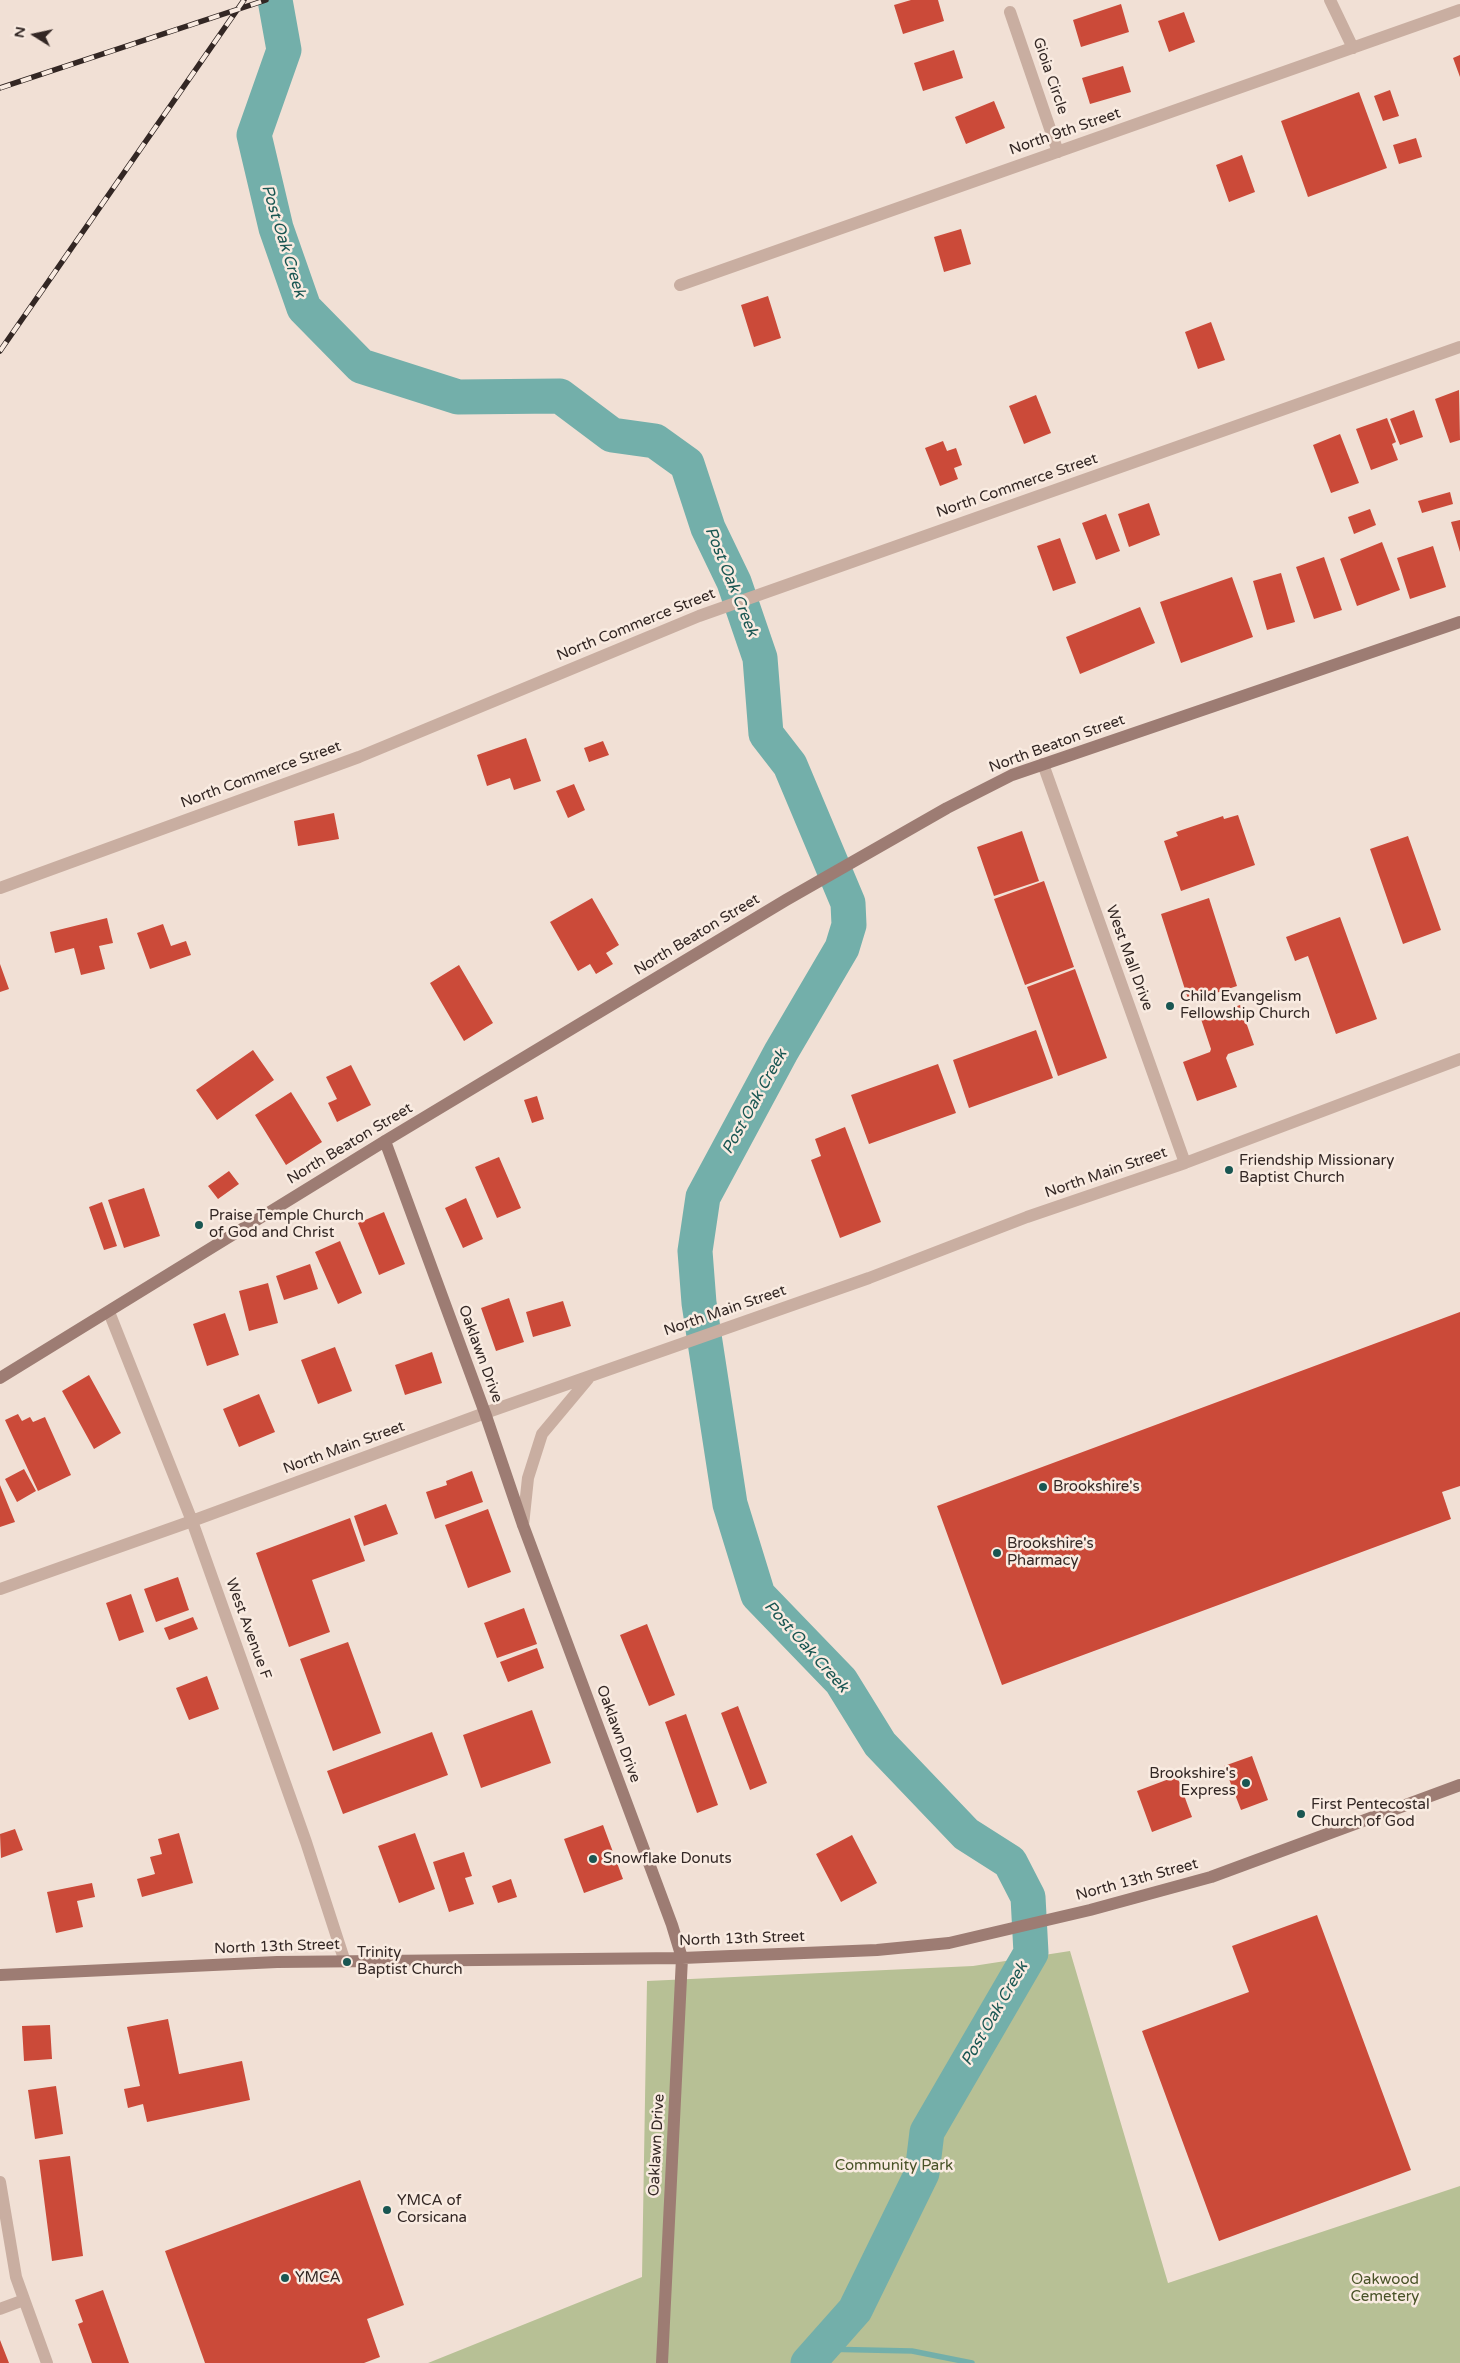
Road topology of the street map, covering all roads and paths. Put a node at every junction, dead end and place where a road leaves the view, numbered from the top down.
1 (1330, 0) edge
2 (1460, 10) edge
3 (1010, 12) dead end
4 (1353, 48) junction
5 (1058, 152) junction
6 (680, 285) dead end
7 (1460, 347) edge
8 (1460, 622) edge
9 (1043, 764) junction
10 (0, 888) edge
11 (1460, 1059) edge
12 (385, 1141) junction
13 (1185, 1163) junction
14 (109, 1312) junction
15 (0, 1378) edge
16 (588, 1378) junction
17 (485, 1413) junction
18 (192, 1521) junction
19 (523, 1525) junction
20 (0, 1589) edge
21 (1460, 1786) edge
22 (682, 1958) junction
23 (346, 1962) junction
24 (0, 1975) edge
25 (0, 2182) edge
26 (24, 2300) junction
27 (0, 2309) edge
28 (47, 2363) edge
29 (662, 2363) edge

1 - 4 street
2 - 4 street, North 9th Street
3 - 5 street, Gioia Circle
4 - 5 street, North 9th Street
5 - 6 street, North 9th Street
7 - 10 street, North Commerce Street
8 - 9 street, North Beaton Street
9 - 12 street, North Beaton Street
9 - 13 street, West Mall Drive
11 - 13 street, North Main Street
12 - 14 street, North Beaton Street
12 - 17 street, Oaklawn Drive
13 - 16 street, North Main Street
14 - 15 street, North Beaton Street
14 - 18 street, West Avenue F
16 - 17 street, North Main Street
16 - 19 street
17 - 18 street, North Main Street
17 - 19 street, Oaklawn Drive
18 - 20 street, North Main Street
18 - 23 street, West Avenue F
19 - 22 street, Oaklawn Drive
21 - 22 street, North 13th Street
22 - 23 street, North 13th Street
22 - 29 street, Oaklawn Drive
23 - 24 street, North 13th Street
25 - 26 street
26 - 27 street
26 - 28 street

